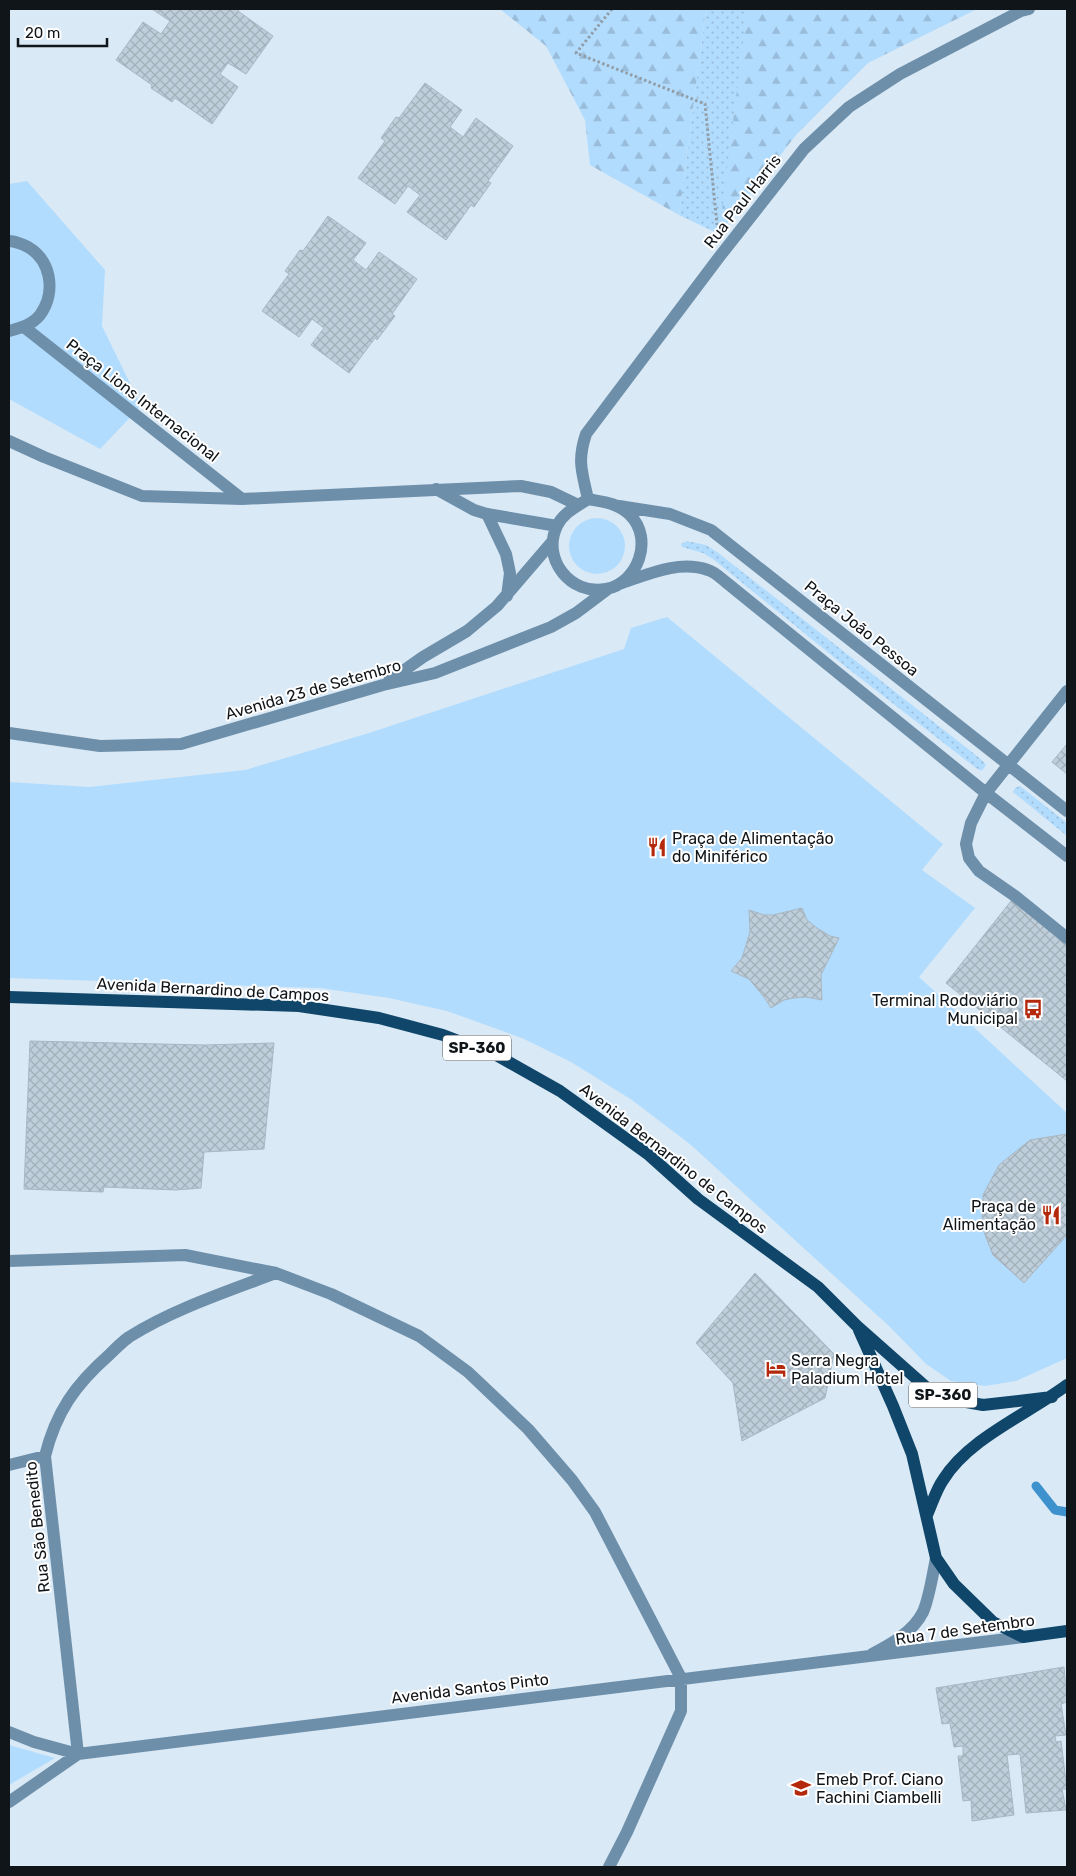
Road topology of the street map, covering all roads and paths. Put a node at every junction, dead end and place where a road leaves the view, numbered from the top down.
1 (612, 9) edge
2 (1029, 9) edge
3 (9, 241) edge
4 (720, 256) junction
5 (24, 327) junction
6 (9, 331) edge
7 (9, 441) edge
8 (436, 489) junction
9 (242, 499) junction
10 (583, 502) junction
11 (619, 506) junction
12 (487, 514) junction
13 (557, 526) junction
14 (552, 542) junction
15 (622, 583) junction
16 (608, 589) junction
17 (507, 596) junction
18 (383, 685) junction
19 (1067, 691) edge
20 (9, 733) edge
21 (1008, 766) junction
22 (986, 793) junction
23 (1067, 811) edge
24 (1067, 856) edge
25 (1067, 938) edge
26 (9, 997) edge
27 (9, 1261) edge
28 (276, 1273) junction
29 (857, 1326) junction
30 (1067, 1385) edge
31 (1052, 1397) junction
32 (45, 1456) junction
33 (9, 1465) edge
34 (927, 1515) junction
35 (936, 1558) junction
36 (1067, 1631) edge
37 (1023, 1637) junction
38 (866, 1658) junction
39 (681, 1678) junction
40 (9, 1732) edge
41 (78, 1754) junction
42 (9, 1802) edge
43 (610, 1867) edge

1 - 4 path
2 - 4 street, Rua Paul Harris
3 - 5 street
4 - 10 street, Rua Paul Harris
5 - 6 street
5 - 9 street, Praça Lions Internacional
7 - 9 street
8 - 9 street
8 - 10 street
8 - 12 street
10 - 11 street
10 - 13 street
11 - 15 street
11 - 21 street, Praça João Pessoa
12 - 13 street
12 - 17 street
13 - 14 street
14 - 16 street
14 - 17 street
15 - 16 street
15 - 22 street
16 - 18 street, Avenida 23 de Setembro
17 - 18 street
18 - 20 street, Avenida 23 de Setembro
19 - 21 street
21 - 22 street
21 - 23 street, Praça João Pessoa
22 - 24 street
22 - 25 street
26 - 29 main road, Avenida Bernardino de Campos / SP-360
27 - 28 street
28 - 32 street, Rua São Benedito
28 - 39 street
29 - 31 main road, Avenida Bernardino de Campos / SP-360
29 - 34 main road, Avenida Bernardino de Campos / SP-360
30 - 31 main road
31 - 34 main road
32 - 33 street
32 - 41 street, Rua São Benedito
34 - 35 main road, SP-360
35 - 37 main road, SP-360
35 - 38 street
36 - 37 main road, Rua 7 de Setembro
37 - 38 street, Rua 7 de Setembro
38 - 39 street, Avenida Santos Pinto
39 - 41 street, Avenida Santos Pinto
39 - 43 street
40 - 41 street, Avenida Santos Pinto
41 - 42 street, Avenida Santos Pinto

